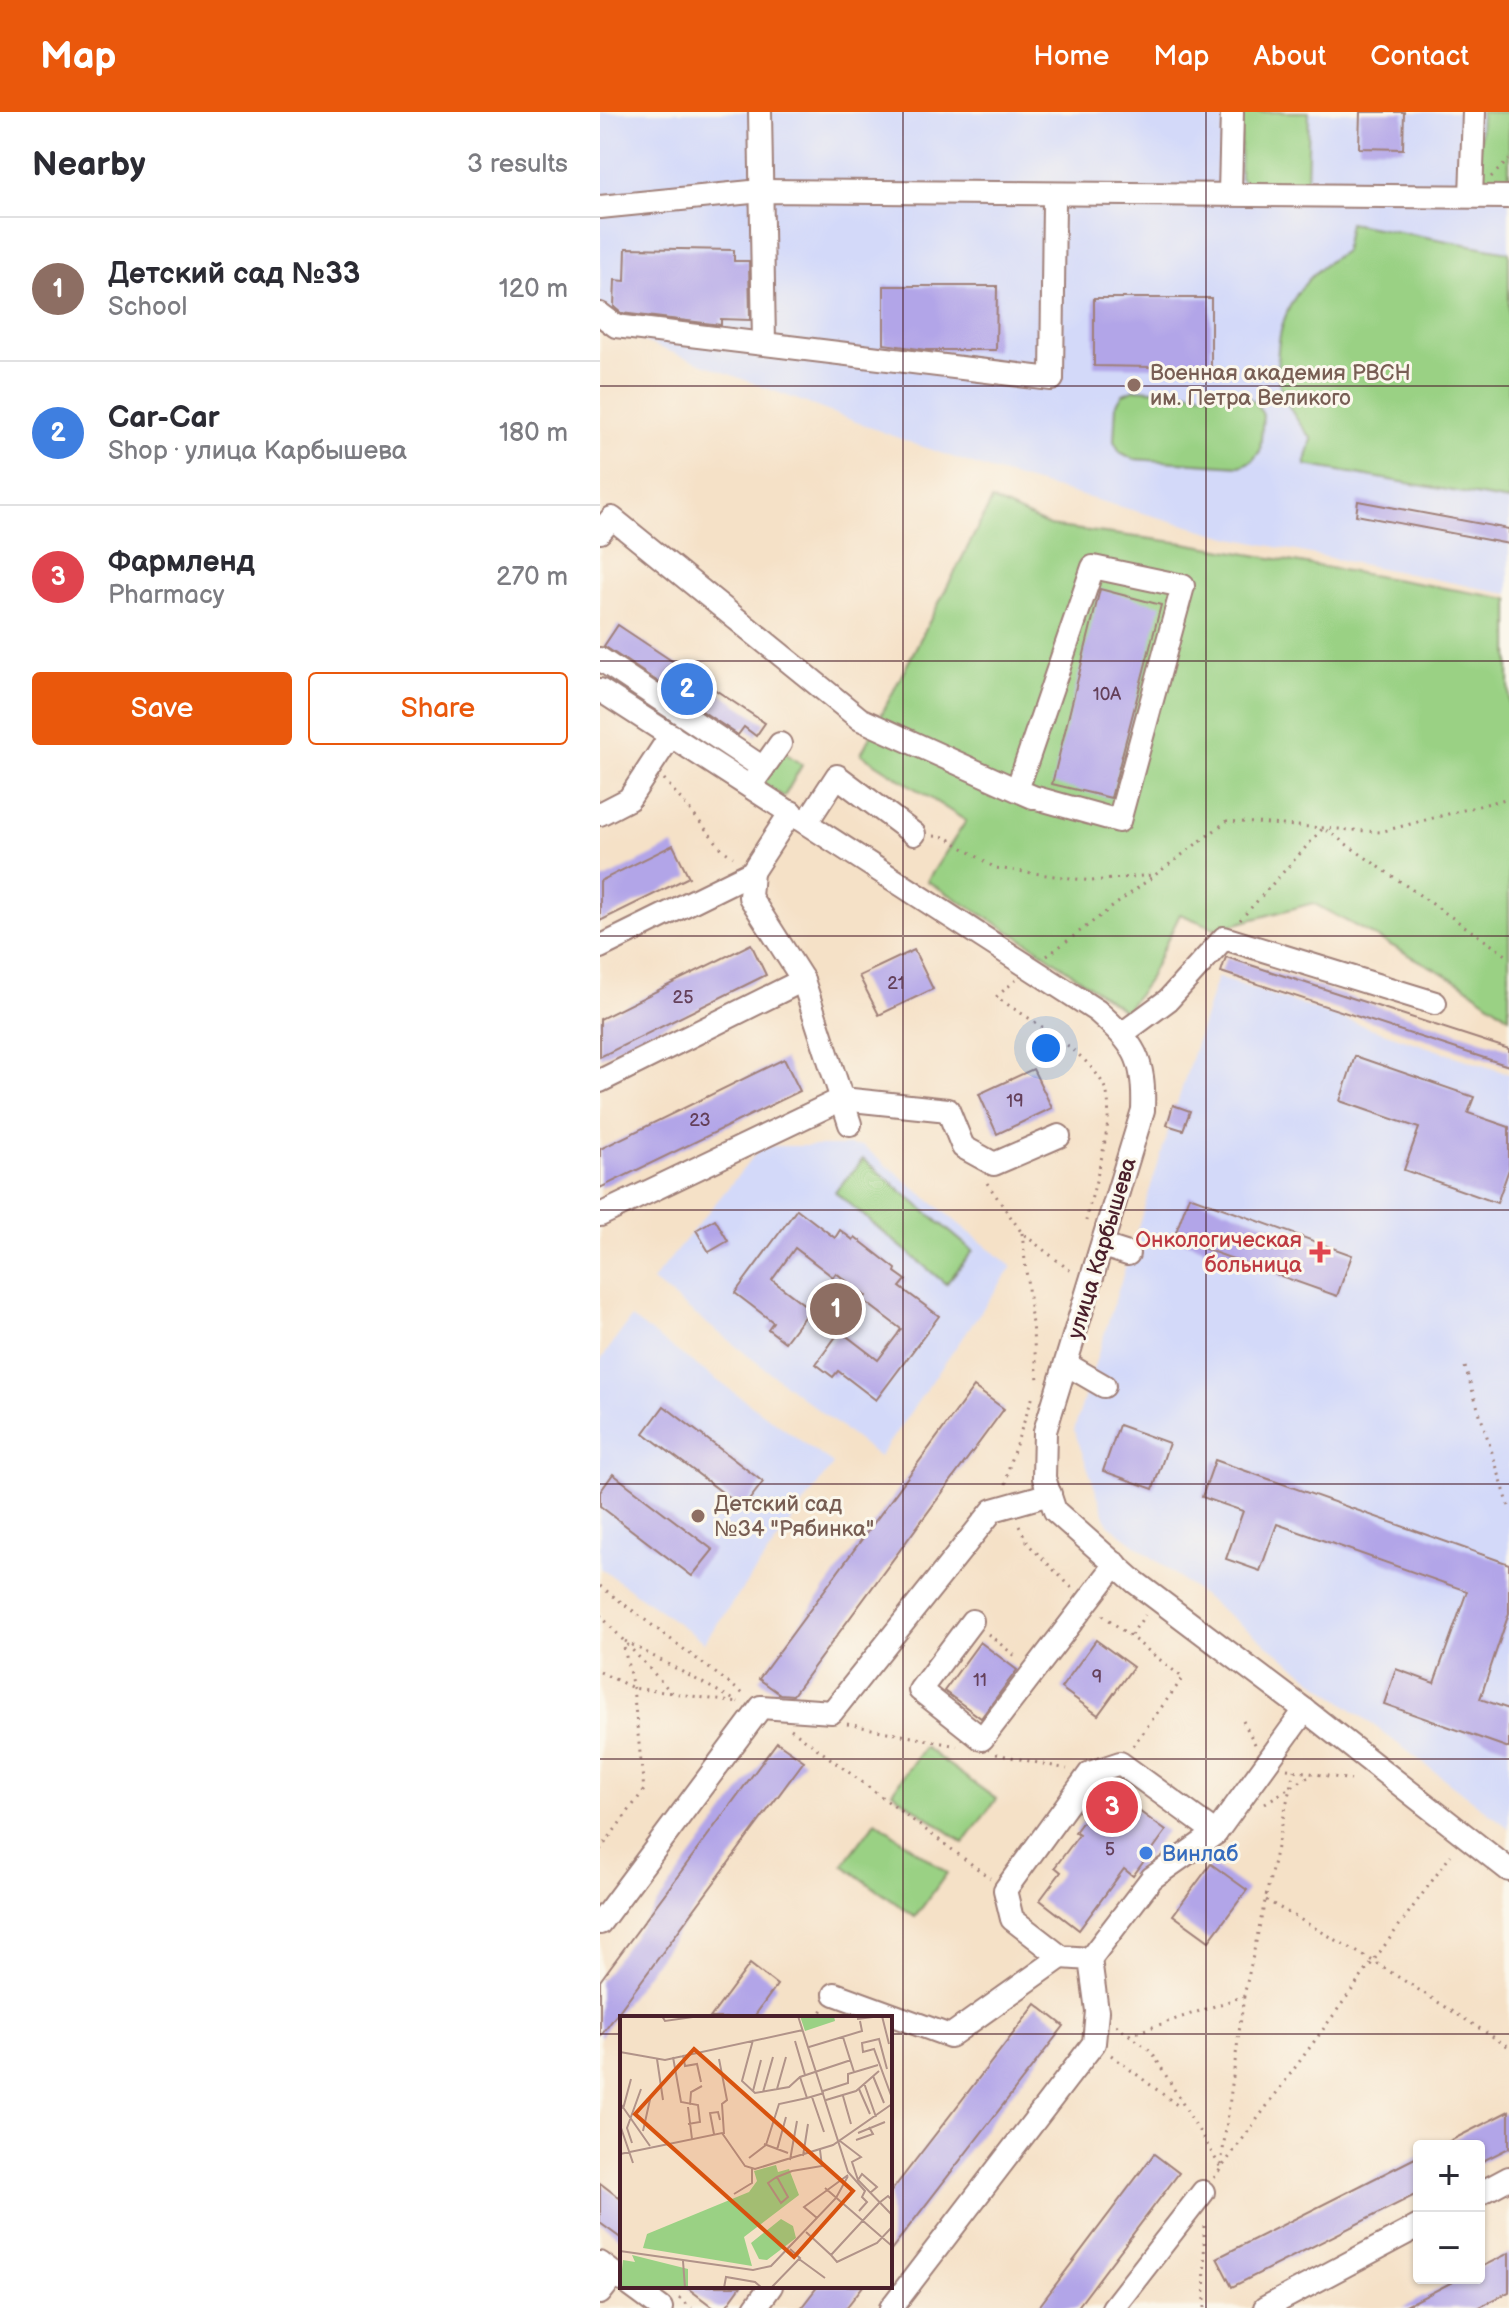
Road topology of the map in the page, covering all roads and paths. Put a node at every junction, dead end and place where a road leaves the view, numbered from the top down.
1 (760, 112) edge
2 (1232, 112) edge
3 (1474, 112) edge
4 (761, 191) junction
5 (1230, 193) junction
6 (1471, 196) junction
7 (1509, 197) edge
8 (1054, 201) dead end
9 (600, 207) edge
10 (600, 314) edge
11 (764, 343) junction
12 (600, 532) edge
13 (600, 659) edge
14 (600, 690) edge
15 (671, 735) junction
16 (780, 744) dead end
17 (652, 764) junction
18 (756, 777) junction
19 (1017, 790) junction
20 (1509, 798) edge
21 (600, 814) edge
22 (799, 817) junction
23 (1323, 828) junction
24 (914, 834) joint
25 (752, 872) junction
26 (1156, 874) junction
27 (1224, 938) junction
28 (600, 947) edge
29 (1509, 957) edge
30 (1031, 968) junction
31 (803, 980) junction
32 (1435, 1003) dead end
33 (1122, 1034) junction
34 (600, 1081) edge
35 (842, 1099) junction
36 (850, 1124) dead end
37 (1059, 1136) dead end
38 (963, 1147) junction
39 (600, 1215) edge
40 (1085, 1227) dead end
41 (1022, 1233) junction
42 (1103, 1246) junction
43 (1128, 1254) dead end
44 (1075, 1261) dead end
45 (1066, 1364) junction
46 (1465, 1367) dead end
47 (1038, 1380) dead end
48 (1104, 1386) dead end
49 (1050, 1494) junction
50 (1509, 1506) edge
51 (1116, 1564) junction
52 (600, 1586) edge
53 (1150, 1609) dead end
54 (972, 1621) joint
55 (1130, 1636) dead end
56 (600, 1672) edge
57 (1034, 1672) junction
58 (633, 1688) junction
59 (672, 1693) dead end
60 (751, 1705) junction
61 (1305, 1710) junction
62 (1266, 1765) junction
63 (1294, 1770) junction
64 (1351, 1780) dead end
65 (1216, 1833) junction
66 (600, 1850) edge
67 (1451, 1855) dead end
68 (1509, 1870) edge
69 (1005, 1890) junction
70 (1265, 1900) junction
71 (600, 1923) edge
72 (1061, 1957) junction
73 (1090, 1959) junction
74 (1373, 1961) junction
75 (835, 1994) dead end
76 (1244, 1996) junction
77 (1097, 2011) junction
78 (1129, 2035) junction
79 (1094, 2043) junction
80 (1509, 2047) edge
81 (1184, 2111) junction
82 (1221, 2168) junction
83 (1509, 2178) edge
84 (1485, 2191) edge
85 (1203, 2192) junction
86 (1413, 2229) edge
87 (617, 2276) edge
88 (634, 2288) edge
89 (770, 2288) edge
90 (600, 2293) edge
91 (661, 2308) edge
92 (755, 2308) edge
93 (891, 2308) edge
94 (1113, 2308) edge
95 (1205, 2308) edge
96 (1265, 2308) edge

1 - 4 street
2 - 5 street
3 - 6 street
4 - 5 street
4 - 9 street
4 - 11 street
5 - 6 street
6 - 7 street
8 - 11 street
10 - 11 street
12 - 19 street
13 - 18 street
14 - 15 street, улица Карбышева
15 - 17 street
15 - 18 street, улица Карбышева
16 - 18 street
17 - 21 street
17 - 25 path
18 - 22 street, улица Карбышева
19 - 19 street
20 - 23 path
22 - 24 street
22 - 25 street
22 - 30 street, улица Карбышева
23 - 26 path
23 - 27 path
23 - 29 path
24 - 26 path
25 - 28 street
25 - 31 street
26 - 30 path
27 - 32 street
27 - 33 street
30 - 33 street, улица Карбышева
30 - 40 path
31 - 34 street
31 - 35 street
33 - 42 street, улица Карбышева
35 - 36 street
35 - 38 street
35 - 39 street
37 - 38 street
38 - 41 path
41 - 44 path
41 - 47 path
42 - 43 street
42 - 45 street, улица Карбышева
45 - 48 street
45 - 49 street, улица Карбышева
46 - 50 path
49 - 51 street, улица Карбышева
49 - 60 street
51 - 57 street
51 - 61 street, улица Карбышева
52 - 60 path
53 - 55 path
54 - 57 path
54 - 57 street
56 - 58 path
58 - 59 path
58 - 60 path
58 - 66 path
60 - 69 path
60 - 71 street
61 - 62 street
61 - 68 street, улица Карбышева
62 - 63 path
62 - 65 street
63 - 64 path
63 - 70 path
65 - 69 street
65 - 73 street
67 - 74 path
69 - 72 street
70 - 74 path
70 - 76 path
72 - 73 street
72 - 75 street
73 - 77 street
74 - 80 path
74 - 82 path
76 - 78 path
76 - 82 path
77 - 78 path
77 - 79 street
78 - 81 path
79 - 81 path
79 - 93 street
81 - 82 path
82 - 85 path
83 - 84 street
85 - 94 street
85 - 95 path
86 - 96 street
87 - 90 street
88 - 91 street
89 - 92 street

